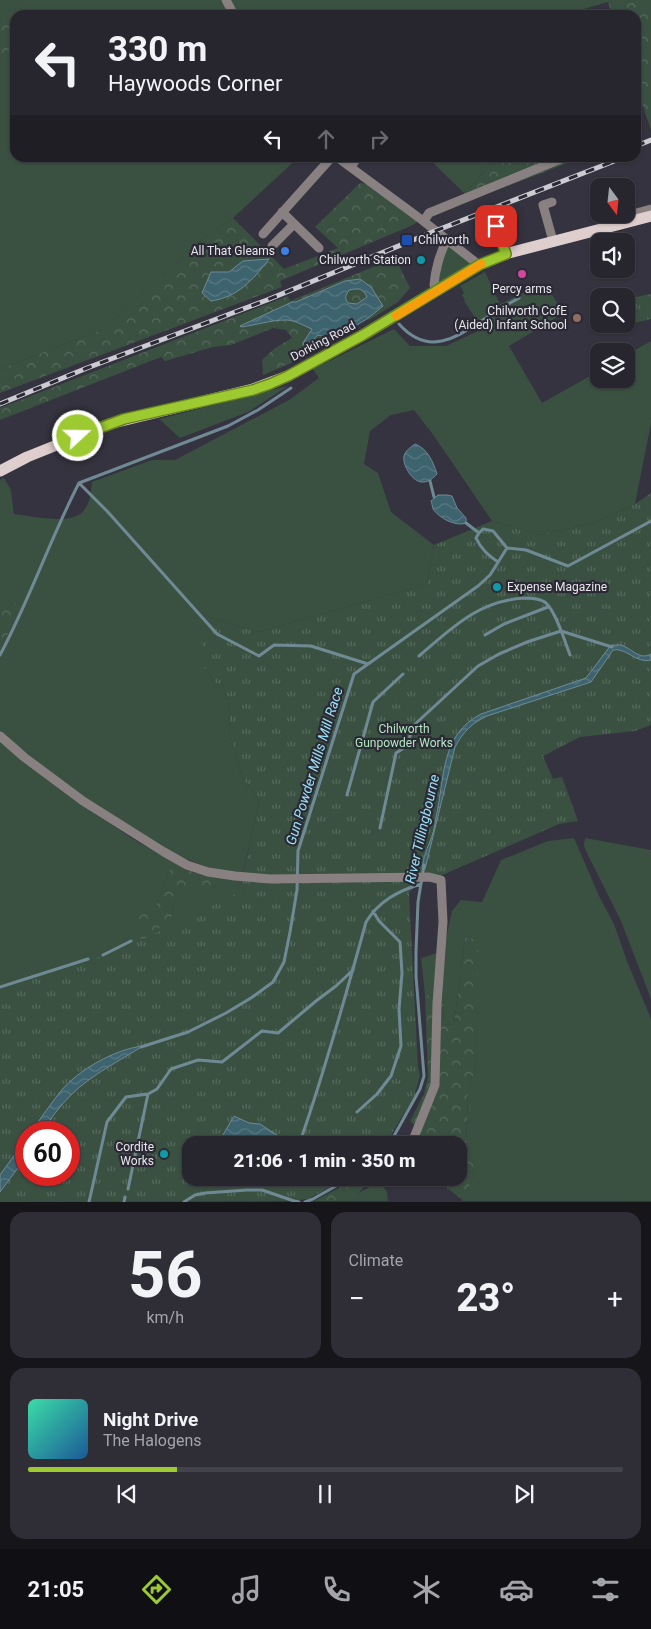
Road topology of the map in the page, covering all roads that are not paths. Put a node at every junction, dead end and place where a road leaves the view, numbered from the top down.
1 (327, 162) edge
2 (344, 162) edge
3 (355, 162) edge
4 (553, 162) edge
5 (351, 167) junction
6 (552, 202) dead end
7 (651, 209) edge
8 (282, 212) junction
9 (635, 213) edge
10 (651, 216) edge
11 (424, 221) junction
12 (506, 222) dead end
13 (294, 224) junction
14 (496, 226) junction
15 (483, 231) dead end
16 (263, 234) dead end
17 (447, 240) junction
18 (553, 241) junction
19 (272, 246) dead end
20 (319, 248) dead end
21 (506, 254) junction
22 (479, 265) junction
23 (437, 290) junction
24 (0, 471) edge
25 (0, 736) edge
26 (415, 1136) edge

1 - 8 street
2 - 5 street
3 - 5 street
4 - 11 street
5 - 11 street
6 - 18 street
7 - 9 street
8 - 13 street
8 - 16 street
10 - 18 main road, Dorking Road
11 - 17 street
12 - 14 street
13 - 19 street
13 - 20 street
14 - 15 street
14 - 21 street
17 - 22 street
17 - 23 street
18 - 21 main road, Dorking Road
21 - 22 main road, Dorking Road
22 - 23 main road, Dorking Road
23 - 24 main road, Dorking Road
25 - 26 street

